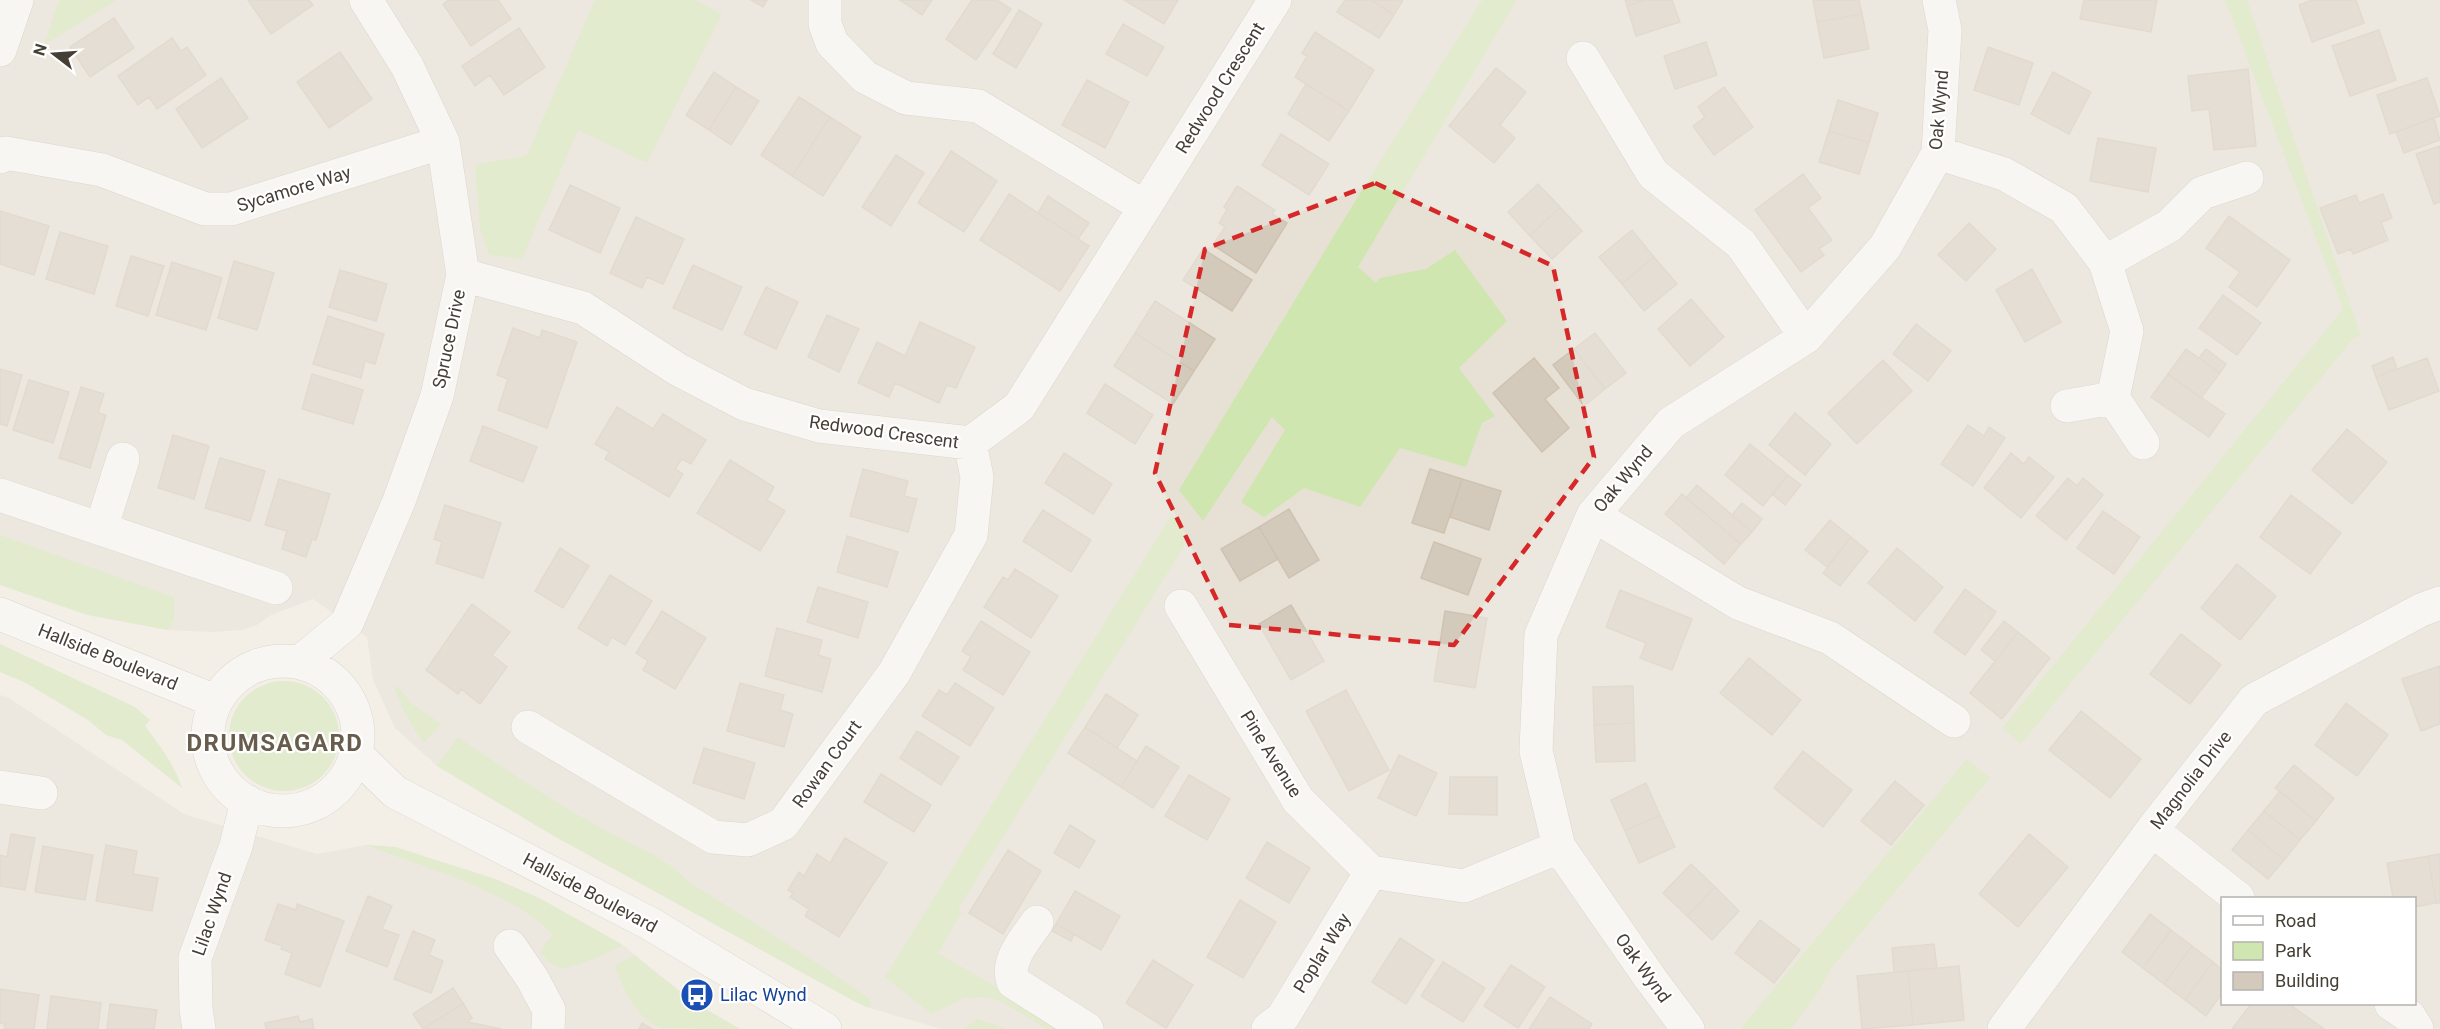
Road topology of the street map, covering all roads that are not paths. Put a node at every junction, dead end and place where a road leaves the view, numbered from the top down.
1 (17, 0) edge
2 (366, 0) edge
3 (825, 0) edge
4 (1275, 0) edge
5 (1939, 0) edge
6 (0, 50) edge
7 (1583, 58) dead end
8 (443, 142) junction
9 (2, 147) edge
10 (1938, 153) junction
11 (2247, 178) dead end
12 (1145, 207) junction
13 (2105, 262) junction
14 (463, 274) junction
15 (1806, 338) junction
16 (2113, 398) junction
17 (2067, 406) dead end
18 (970, 443) junction
19 (2143, 443) dead end
20 (123, 459) dead end
21 (0, 495) edge
22 (1593, 515) junction
23 (101, 529) junction
24 (276, 588) dead end
25 (2440, 603) edge
26 (1181, 606) dead end
27 (0, 614) edge
28 (301, 662) junction
29 (215, 701) junction
30 (1954, 721) dead end
31 (528, 728) dead end
32 (357, 756) junction
33 (0, 787) edge
34 (40, 793) dead end
35 (247, 801) junction
36 (2152, 830) junction
37 (1559, 847) junction
38 (1371, 872) junction
39 (2237, 897) edge
40 (1037, 922) dead end
41 (510, 946) dead end
42 (2392, 1005) edge
43 (199, 1029) edge
44 (548, 1029) edge
45 (825, 1029) edge
46 (1087, 1029) edge
47 (1268, 1029) edge
48 (1688, 1029) edge
49 (2004, 1029) edge
50 (2417, 1029) edge

1 - 6 street
2 - 8 street, Spruce Drive
3 - 12 street
4 - 12 street, Redwood Crescent
5 - 10 street, Oak Wynd
7 - 15 street
8 - 9 street, Sycamore Way
8 - 14 street, Spruce Drive
10 - 13 street
10 - 15 street, Oak Wynd
11 - 13 street
12 - 18 street, Redwood Crescent
13 - 16 street
14 - 18 street, Redwood Crescent
14 - 28 street, Spruce Drive
15 - 22 street, Oak Wynd
16 - 17 street
16 - 19 street
18 - 31 street, Rowan Court
20 - 23 street
21 - 23 street
22 - 30 street
22 - 37 street, Oak Wynd
23 - 24 street
25 - 36 street, Magnolia Drive
26 - 38 street, Pine Avenue
27 - 29 street, Hallside Boulevard
28 - 29 street
28 - 32 street
29 - 35 street
32 - 35 street
32 - 45 street, Hallside Boulevard
33 - 34 street
35 - 43 street, Lilac Wynd
36 - 39 street
36 - 49 street, Magnolia Drive
37 - 38 street
37 - 48 street, Oak Wynd
38 - 47 street, Poplar Way
40 - 46 street
41 - 44 street
42 - 50 street

